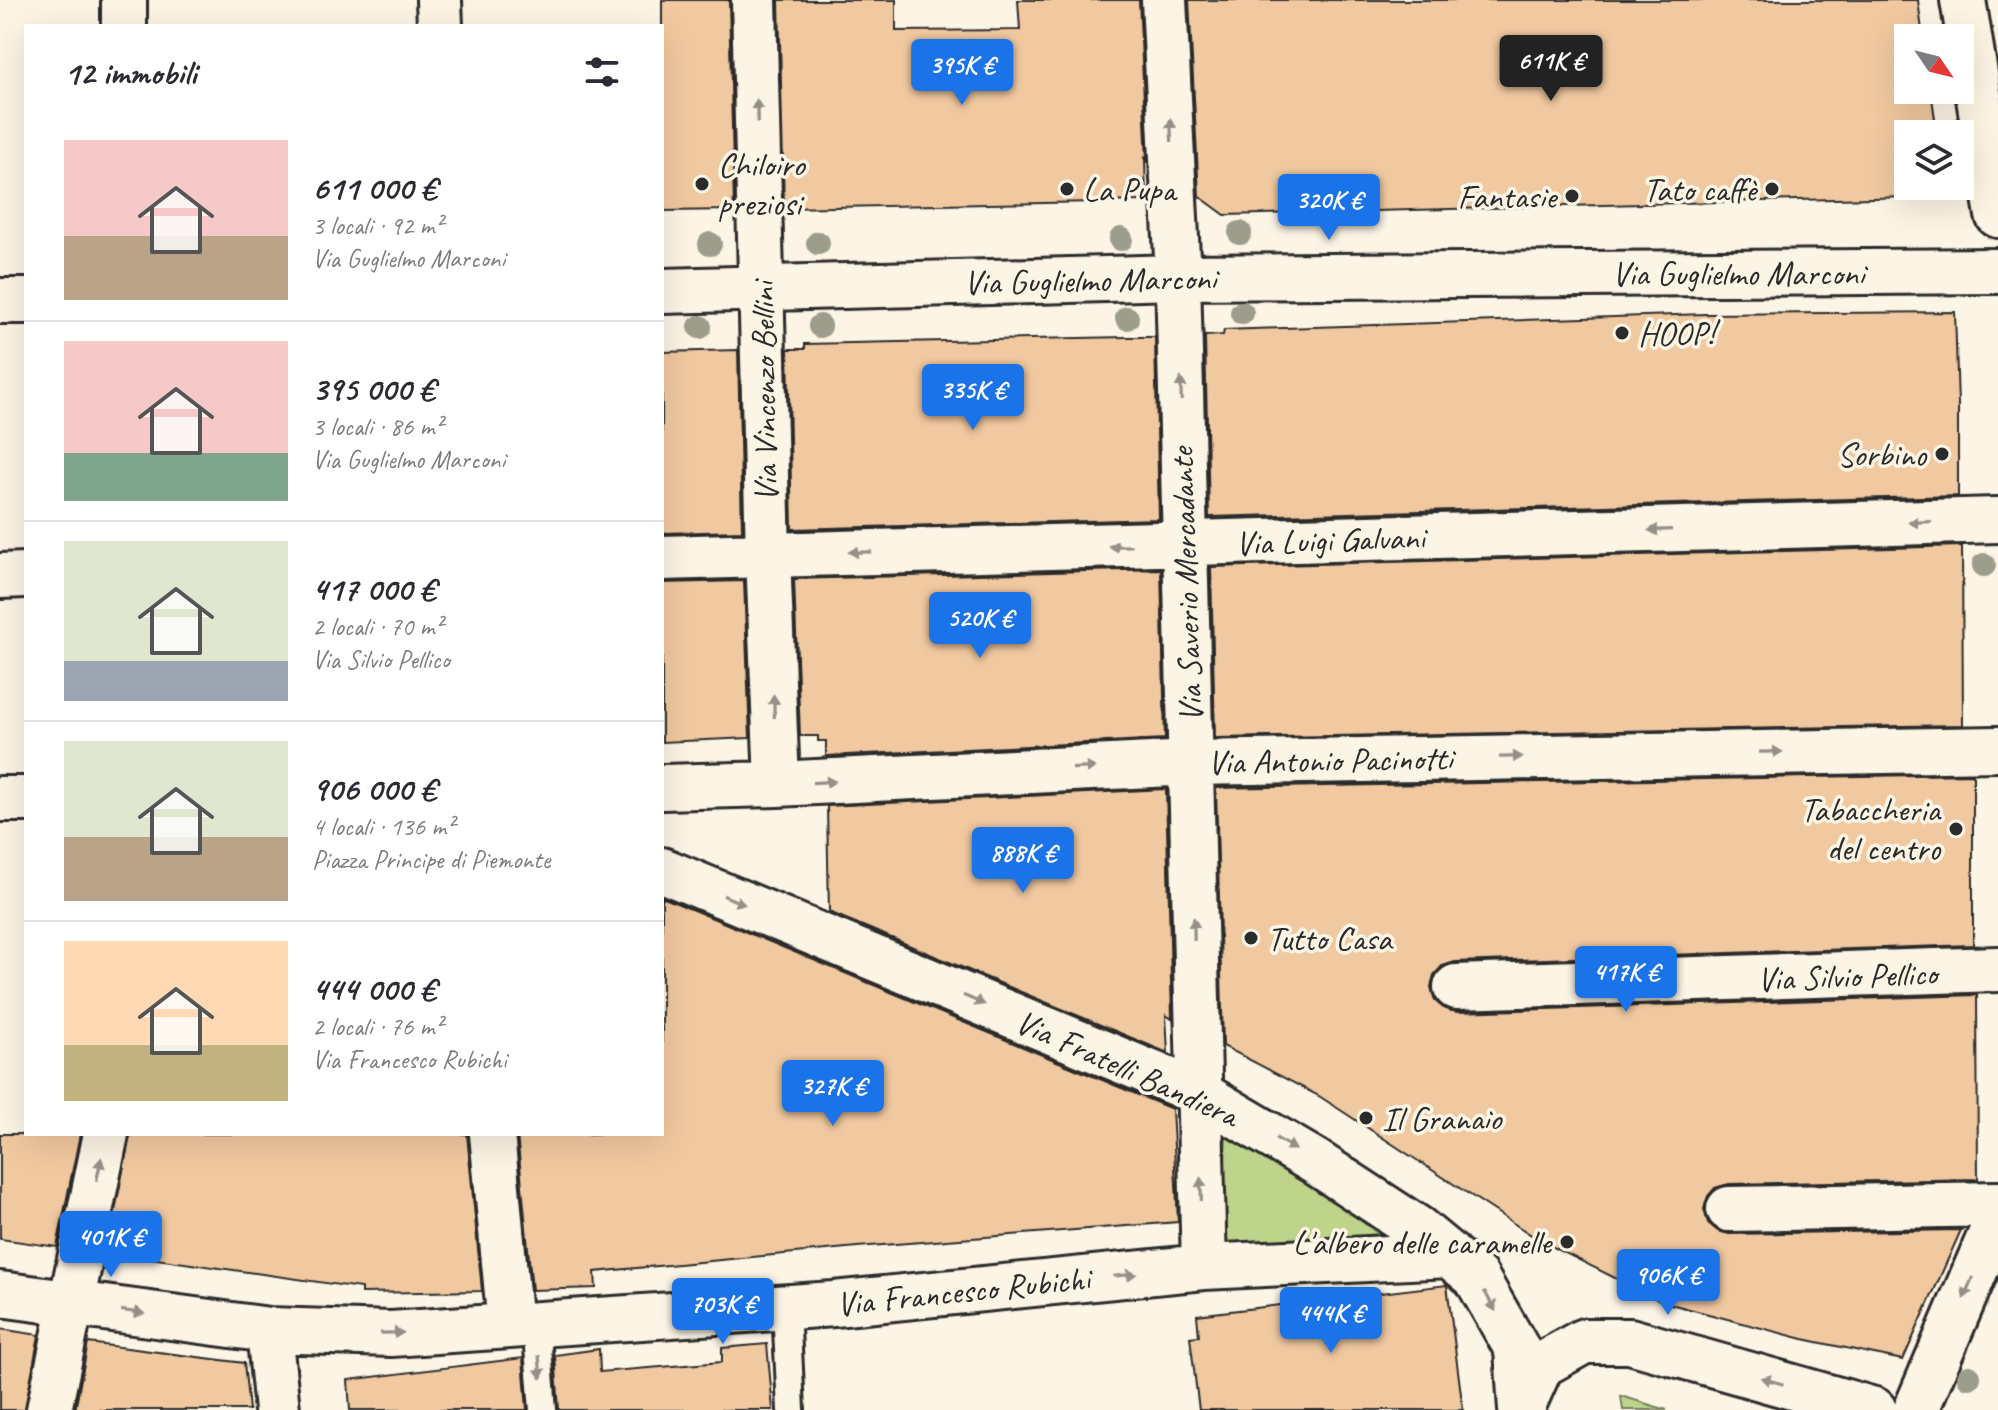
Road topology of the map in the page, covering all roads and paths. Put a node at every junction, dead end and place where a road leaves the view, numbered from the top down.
1 (124, 0) edge
2 (439, 0) edge
3 (754, 0) edge
4 (1164, 0) edge
5 (1963, 0) edge
6 (124, 24) edge
7 (440, 24) edge
8 (1986, 65) edge
9 (1998, 215) edge
10 (1998, 271) edge
11 (1178, 277) junction
12 (762, 287) junction
13 (664, 291) edge
14 (0, 301) edge
15 (24, 301) edge
16 (1998, 520) edge
17 (1185, 544) junction
18 (768, 555) junction
19 (664, 558) edge
20 (24, 575) edge
21 (0, 576) edge
22 (1998, 749) edge
23 (1191, 763) junction
24 (777, 784) junction
25 (664, 787) edge
26 (0, 799) edge
27 (24, 799) edge
28 (664, 871) edge
29 (1998, 969) edge
30 (1456, 987) dead end
31 (1197, 1092) junction
32 (106, 1136) edge
33 (492, 1136) edge
34 (1998, 1204) edge
35 (1729, 1209) dead end
36 (1998, 1217) edge
37 (1450, 1255) junction
38 (1204, 1267) junction
39 (0, 1294) edge
40 (71, 1303) junction
41 (786, 1308) junction
42 (523, 1325) junction
43 (269, 1330) junction
44 (49, 1410) edge
45 (277, 1410) edge
46 (543, 1410) edge
47 (791, 1410) edge
48 (1521, 1410) edge
49 (1874, 1410) edge
50 (1916, 1410) edge

1 - 6 street
2 - 7 street
12 -> 3 street, Via Vincenzo Bellini
11 -> 4 street, Via Saverio Mercadante
5 - 8 street
8 - 9 street
10 - 11 street, Via Guglielmo Marconi
11 - 12 street, Via Guglielmo Marconi
17 -> 11 street, Via Saverio Mercadante
12 - 13 street, Via Guglielmo Marconi
12 - 18 street, Via Vincenzo Bellini
14 - 15 street
16 -> 17 street, Via Luigi Galvani
17 -> 18 street, Via Luigi Galvani
17 - 23 street, Via Saverio Mercadante
18 - 19 street, Via Luigi Galvani
24 -> 18 street, Via Vincenzo Bellini
20 - 21 street
23 -> 22 street, Via Antonio Pacinotti
24 -> 23 street, Via Antonio Pacinotti
31 -> 23 street, Via Saverio Mercadante
24 - 25 street, Via Antonio Pacinotti
26 - 27 street
28 -> 31 street, Via Fratelli Bandiera
29 - 30 street, Via Silvio Pellico
31 -> 37 street, Via Fratelli Bandiera
38 -> 31 street, Via Saverio Mercadante
40 -> 32 street
33 - 42 street
34 - 35 street
36 -> 50 street
37 - 38 street, Via Francesco Rubichi
37 -> 48 street, Via Fratelli Bandiera
41 -> 38 street, Via Francesco Rubichi
39 - 40 street, Via Francesco Rubichi
40 -> 43 street, Via Francesco Rubichi
40 - 44 street
41 - 42 street, Via Francesco Rubichi
41 - 47 lane
43 -> 42 street, Via Francesco Rubichi
42 -> 46 lane
43 - 45 street
49 -> 48 street

